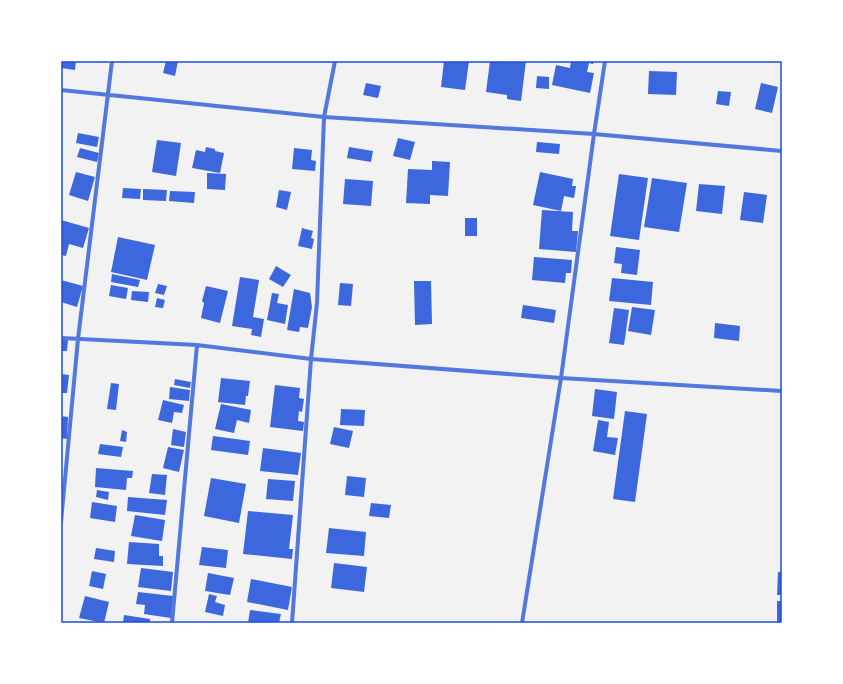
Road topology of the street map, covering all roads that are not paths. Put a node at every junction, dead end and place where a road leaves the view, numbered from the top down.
1 (112, 61) edge
2 (335, 61) edge
3 (605, 61) edge
4 (61, 90) edge
5 (109, 94) junction
6 (324, 116) junction
7 (594, 134) junction
8 (782, 151) edge
9 (61, 338) edge
10 (78, 339) junction
11 (197, 345) junction
12 (311, 359) junction
13 (561, 378) junction
14 (782, 391) edge
15 (61, 522) edge
16 (172, 623) edge
17 (292, 623) edge
18 (522, 623) edge

1 - 5 street
2 - 6 street
3 - 7 street
4 - 5 street
5 - 6 street
5 - 10 street
6 - 7 street
6 - 12 street
7 - 8 street
7 - 13 street
9 - 10 street
10 - 11 street
10 - 15 street
11 - 12 street
11 - 16 street
12 - 13 street
12 - 17 street
13 - 14 street
13 - 18 street

